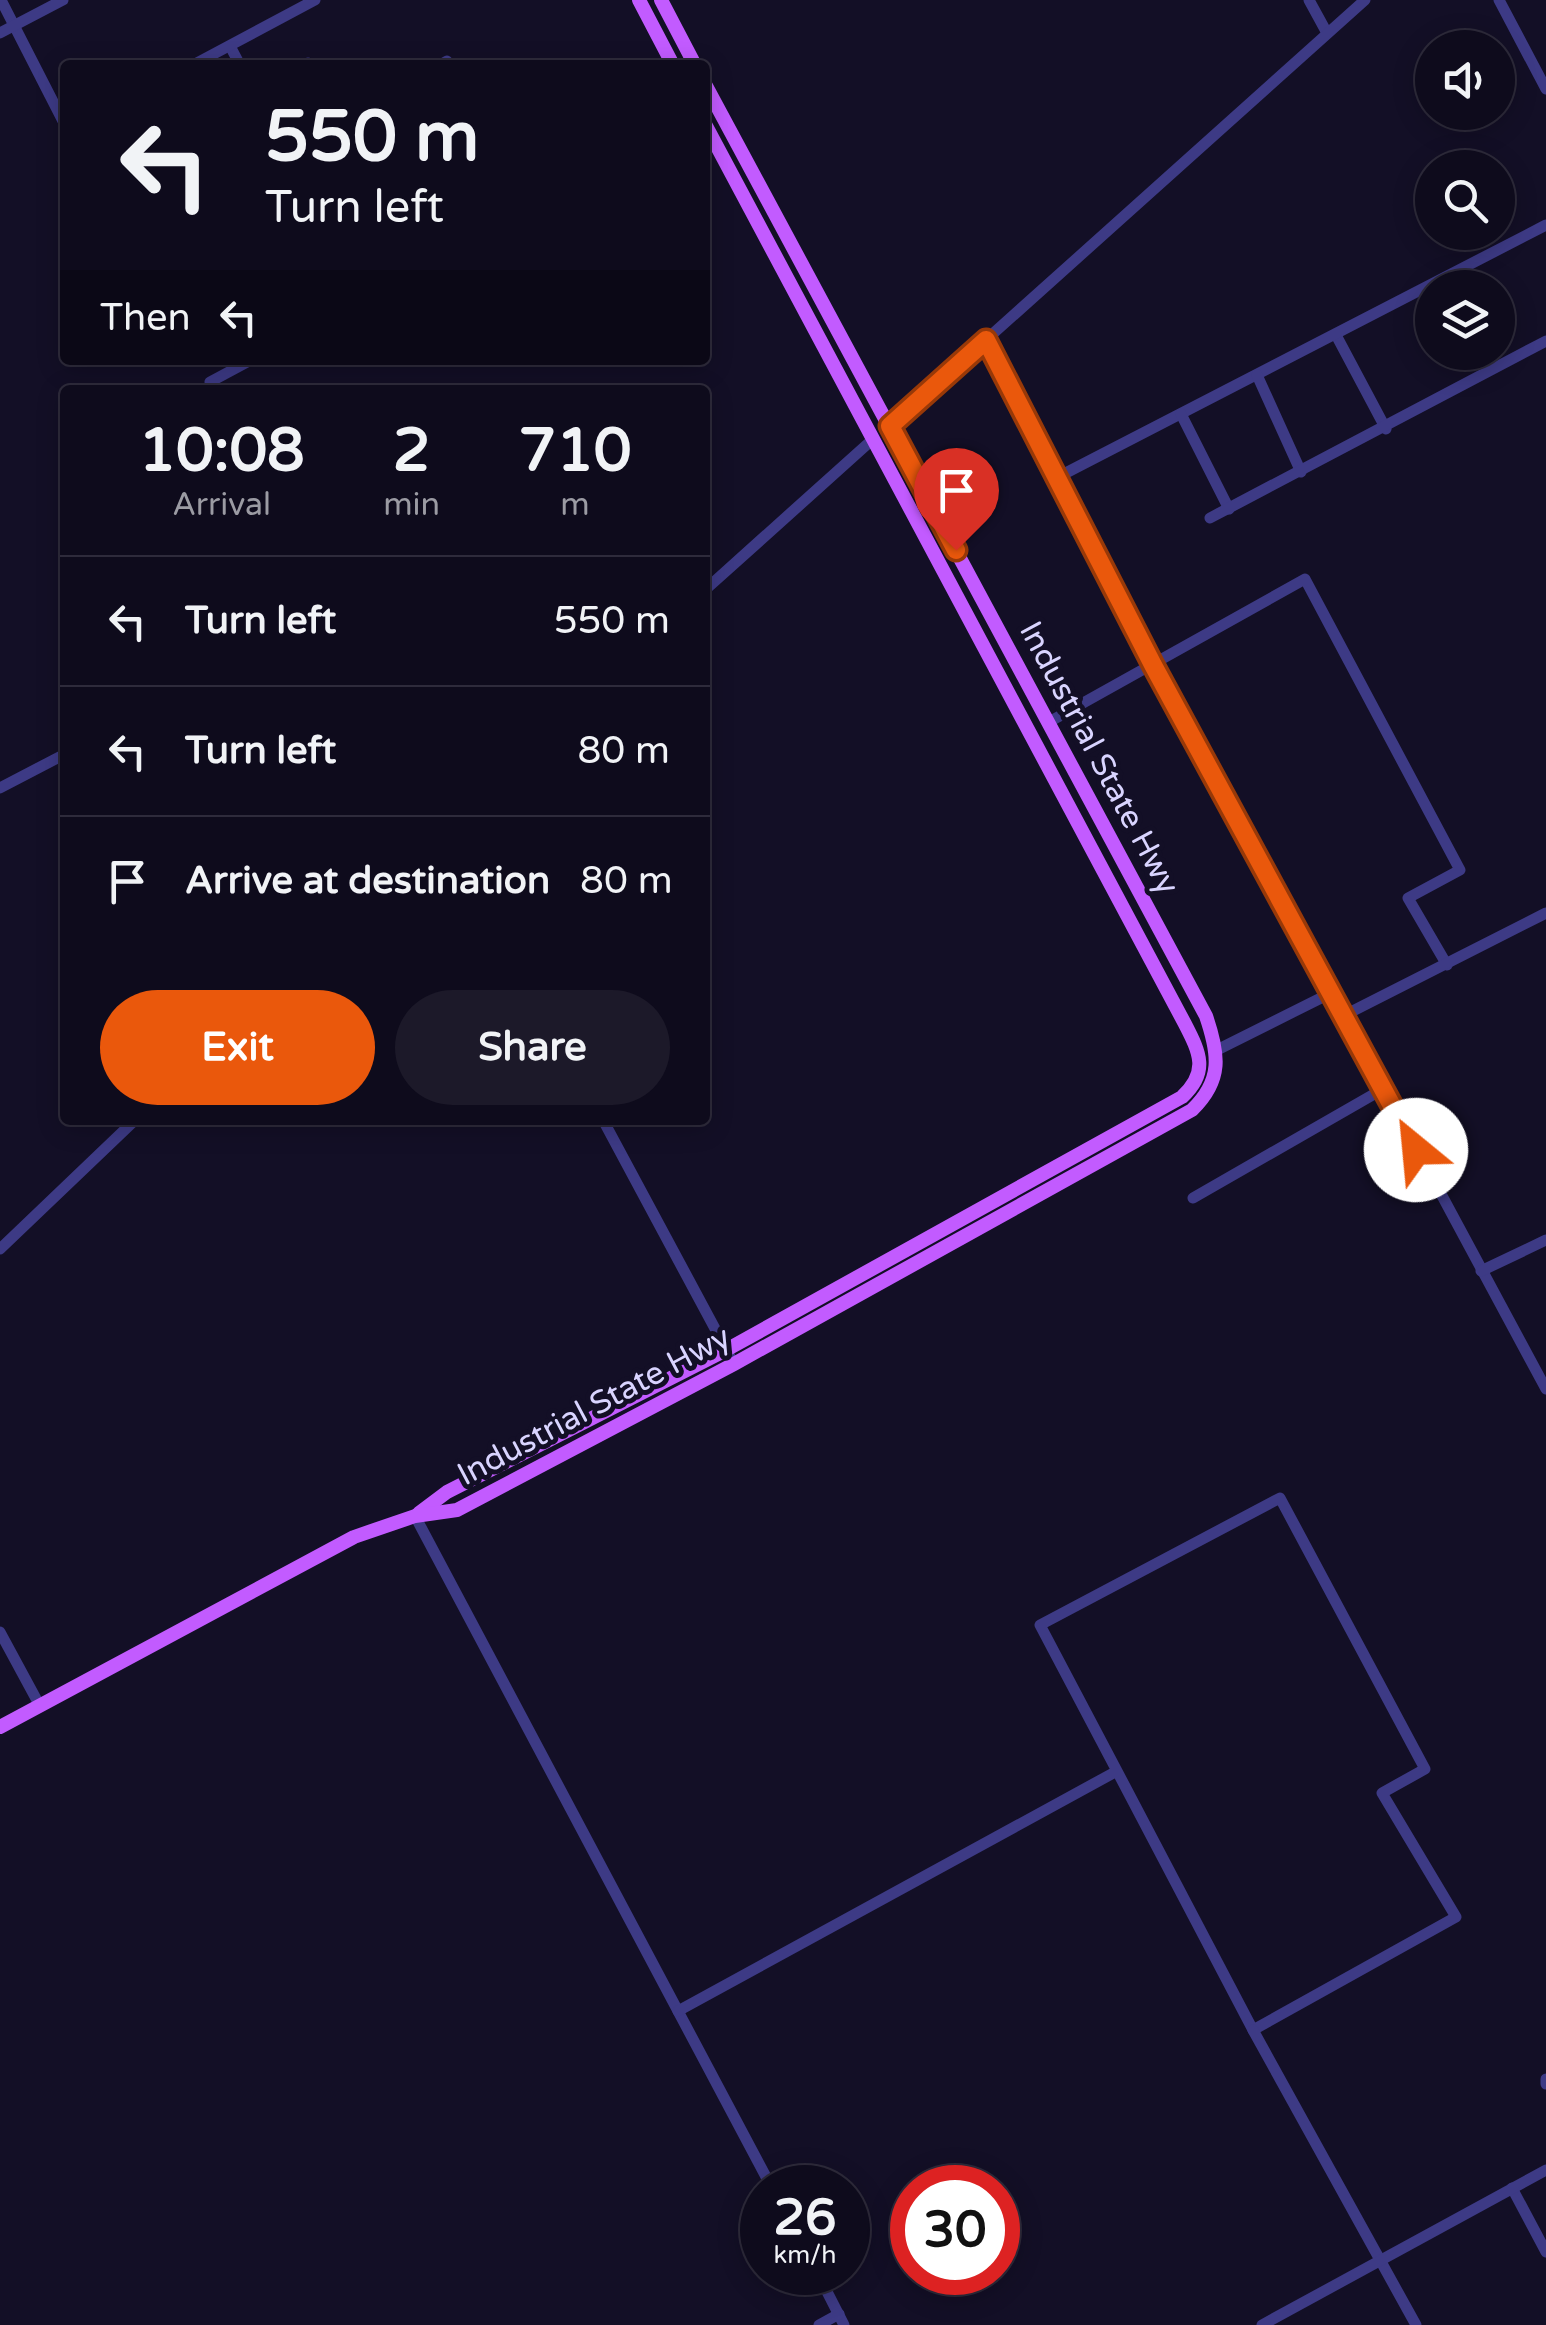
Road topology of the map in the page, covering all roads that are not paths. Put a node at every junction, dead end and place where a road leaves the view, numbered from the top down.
1 (1, 0) edge
2 (63, 0) edge
3 (315, 0) edge
4 (639, 0) edge
5 (661, 0) edge
6 (1310, 0) edge
7 (1365, 0) edge
8 (1499, 0) edge
9 (14, 26) junction
10 (0, 33) edge
11 (1327, 33) junction
12 (230, 46) junction
13 (203, 60) edge
14 (237, 60) edge
15 (671, 60) edge
16 (692, 60) edge
17 (1546, 89) edge
18 (710, 93) edge
19 (721, 114) junction
20 (60, 115) edge
21 (710, 120) edge
22 (710, 132) edge
23 (1546, 224) edge
24 (1460, 270) edge
25 (1415, 293) edge
26 (1336, 335) junction
27 (841, 336) junction
28 (986, 340) junction
29 (1546, 341) edge
30 (823, 346) junction
31 (1515, 352) edge
32 (242, 365) edge
33 (1480, 370) edge
34 (1258, 375) junction
35 (212, 385) edge
36 (1181, 414) junction
37 (890, 426) junction
38 (1386, 428) junction
39 (872, 440) junction
40 (1302, 472) junction
41 (1056, 478) junction
42 (1229, 508) junction
43 (938, 515) junction
44 (1210, 518) dead end
45 (918, 526) junction
46 (710, 586) edge
47 (1153, 665) junction
48 (1049, 722) junction
49 (60, 757) edge
50 (0, 788) edge
51 (1546, 913) edge
52 (1447, 965) junction
53 (1330, 993) junction
54 (1343, 1016) junction
55 (1217, 1050) junction
56 (1383, 1089) junction
57 (131, 1125) edge
58 (605, 1125) edge
59 (1192, 1198) dead end
60 (1546, 1240) edge
61 (0, 1249) edge
62 (1482, 1272) junction
63 (730, 1357) junction
64 (1546, 1389) edge
65 (415, 1516) junction
66 (0, 1632) edge
67 (40, 1706) junction
68 (0, 1727) edge
69 (1117, 1771) junction
70 (678, 2011) junction
71 (1253, 2030) junction
72 (760, 2165) edge
73 (1546, 2170) edge
74 (1512, 2188) junction
75 (1546, 2252) edge
76 (1382, 2260) junction
77 (829, 2295) edge
78 (842, 2320) edge
79 (820, 2325) edge
80 (1262, 2325) edge
81 (1416, 2325) edge

1 - 9 street
2 - 9 street
3 - 12 street
4 - 15 main road
5 - 16 main road
6 - 11 street
7 - 11 street
8 - 17 street
9 - 10 street
9 - 20 street
11 - 28 street
12 - 13 street
12 - 14 street
18 - 19 main road, Industrial State Hwy
19 - 21 street
19 - 27 main road, Industrial State Hwy
22 - 30 main road, Industrial State Hwy
23 - 24 street
25 - 26 street
26 - 34 street
26 - 38 street
27 - 30 main road
27 - 37 main road, Industrial State Hwy
28 - 37 street
28 - 41 street
29 - 31 street
30 - 39 main road, Industrial State Hwy
32 - 35 street
33 - 38 street
34 - 36 street
34 - 40 street
36 - 41 street
36 - 42 street
37 - 43 main road, Industrial State Hwy
38 - 40 street
39 - 45 main road, Industrial State Hwy
39 - 46 street
40 - 42 street
41 - 47 street
42 - 44 street
43 - 45 main road
43 - 48 main road, Industrial State Hwy
45 - 63 main road, Industrial State Hwy
47 - 48 street
47 - 52 street
47 - 53 street
48 - 55 main road, Industrial State Hwy
49 - 50 street
51 - 52 street
52 - 54 street
53 - 54 street
53 - 55 street
54 - 56 street
55 - 63 main road, Industrial State Hwy
56 - 59 street
56 - 62 street
57 - 61 street
58 - 63 street
60 - 62 street
62 - 64 street
63 - 65 main road, Industrial State Hwy
65 - 67 main road, Industrial State Hwy
65 - 70 street
66 - 67 street
67 - 68 main road, Industrial State Hwy
69 - 70 street
69 - 71 street
69 - 71 street
70 - 72 street
71 - 76 street
73 - 74 street
74 - 75 street
74 - 76 street
76 - 80 street
76 - 81 street
77 - 78 street
78 - 79 street

